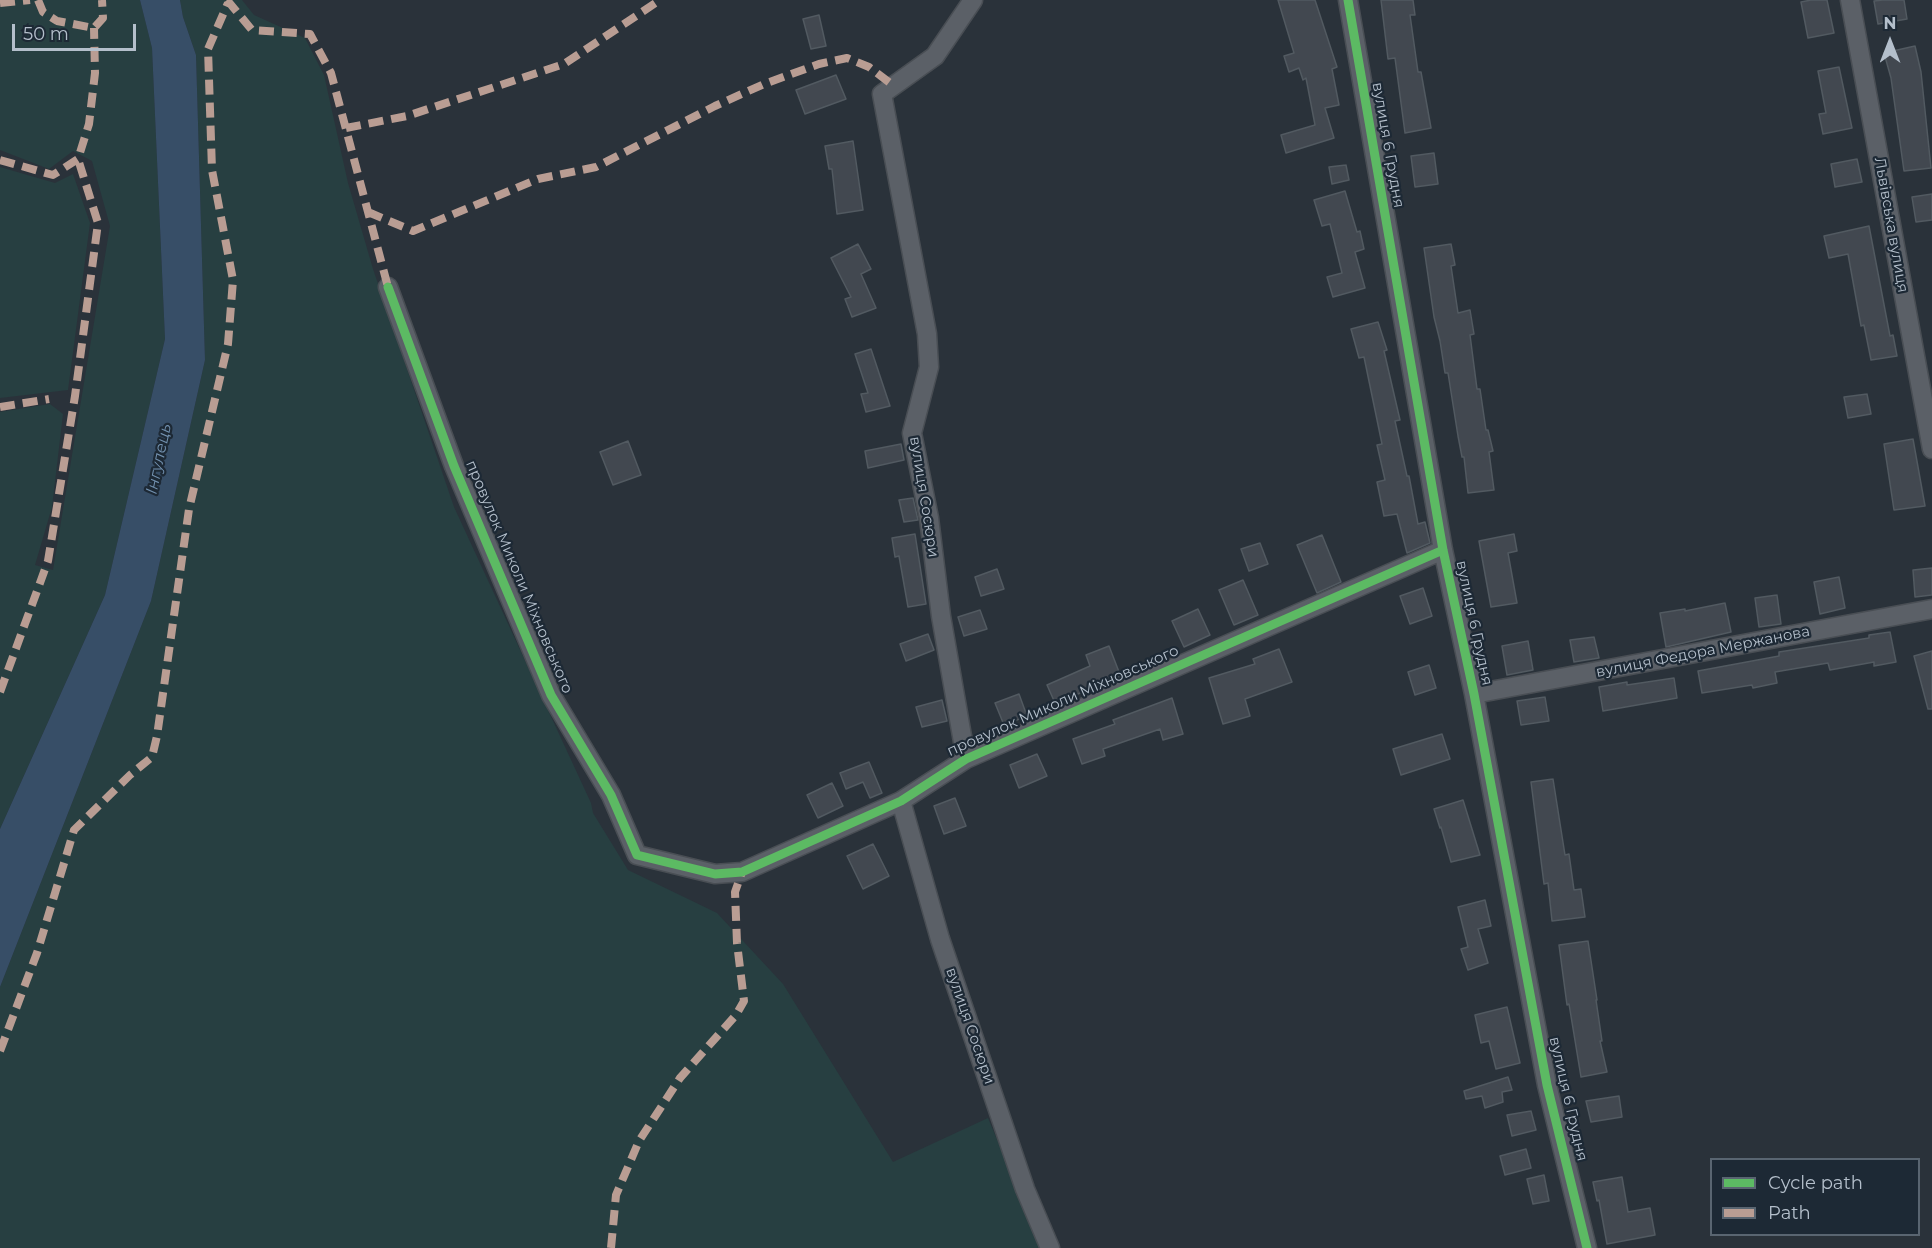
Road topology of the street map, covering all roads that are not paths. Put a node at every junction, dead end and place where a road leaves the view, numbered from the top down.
1 (973, 0) edge
2 (1348, 0) edge
3 (1850, 0) edge
4 (388, 287) dead end
5 (1932, 449) edge
6 (1443, 550) junction
7 (1932, 609) edge
8 (1474, 694) junction
9 (966, 759) junction
10 (901, 801) junction
11 (1050, 1248) edge
12 (1587, 1248) edge

1 - 9 street, вулиця Сосюри
2 - 6 street, вулиця 6 Грудня
3 - 5 street, Львівська вулиця
4 - 10 street, провулок Миколи Міхновського
6 - 8 street, вулиця 6 Грудня
6 - 9 street, провулок Миколи Міхновського
7 - 8 street, вулиця Федора Мержанова
8 - 12 street, вулиця 6 Грудня
9 - 10 street, провулок Миколи Міхновського
10 - 11 street, вулиця Сосюри

